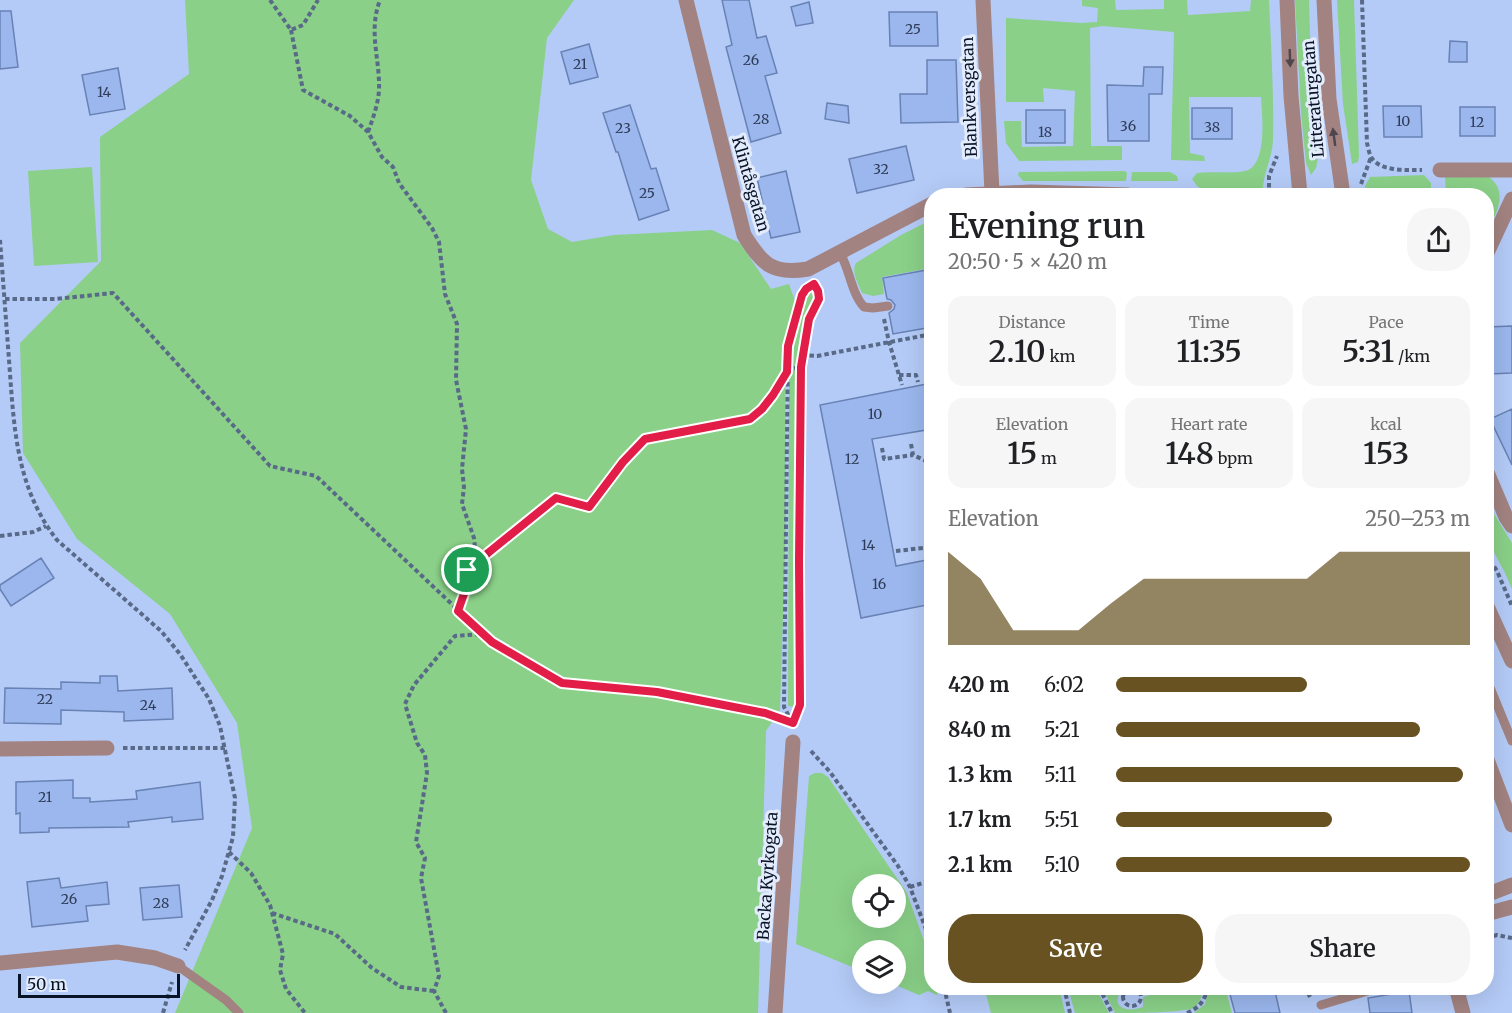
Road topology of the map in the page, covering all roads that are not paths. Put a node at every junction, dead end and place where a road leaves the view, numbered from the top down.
1 (686, 0) edge
2 (983, 0) edge
3 (1287, 0) edge
4 (1324, 0) edge
5 (1440, 170) road end
6 (1512, 170) edge
7 (992, 188) edge
8 (1299, 188) edge
9 (1342, 188) edge
10 (1512, 200) edge
11 (924, 208) edge
12 (1494, 238) edge
13 (839, 251) junction
14 (885, 306) road end
15 (1494, 489) edge
16 (1512, 526) edge
17 (1494, 622) edge
18 (1512, 661) edge
19 (1494, 697) edge
20 (1512, 741) edge
21 (793, 742) road end
22 (107, 748) road end
23 (0, 749) edge
24 (1494, 778) edge
25 (1512, 825) edge
26 (1512, 885) edge
27 (1494, 892) edge
28 (1512, 907) edge
29 (1494, 912) edge
30 (0, 963) edge
31 (178, 966) joint
32 (1355, 995) edge
33 (1458, 995) edge
34 (1322, 1005) dead end
35 (239, 1013) edge
36 (775, 1013) edge
37 (1463, 1013) edge

1 - 13 street, Klintåsgatan
2 - 7 street, Blankversgatan
3 -> 8 street, Litteraturgatan
9 -> 4 street, Litteraturgatan
5 - 6 street
10 - 12 street
11 - 13 street, Klintåsgatan
13 - 14 lane
15 - 16 street
17 - 18 street
19 - 20 lane
21 - 36 street, Backa Kyrkogata
22 - 23 street
24 - 25 street
26 - 27 street
28 - 29 street
30 - 31 street
31 - 35 lane
32 - 34 lane
33 - 37 street

